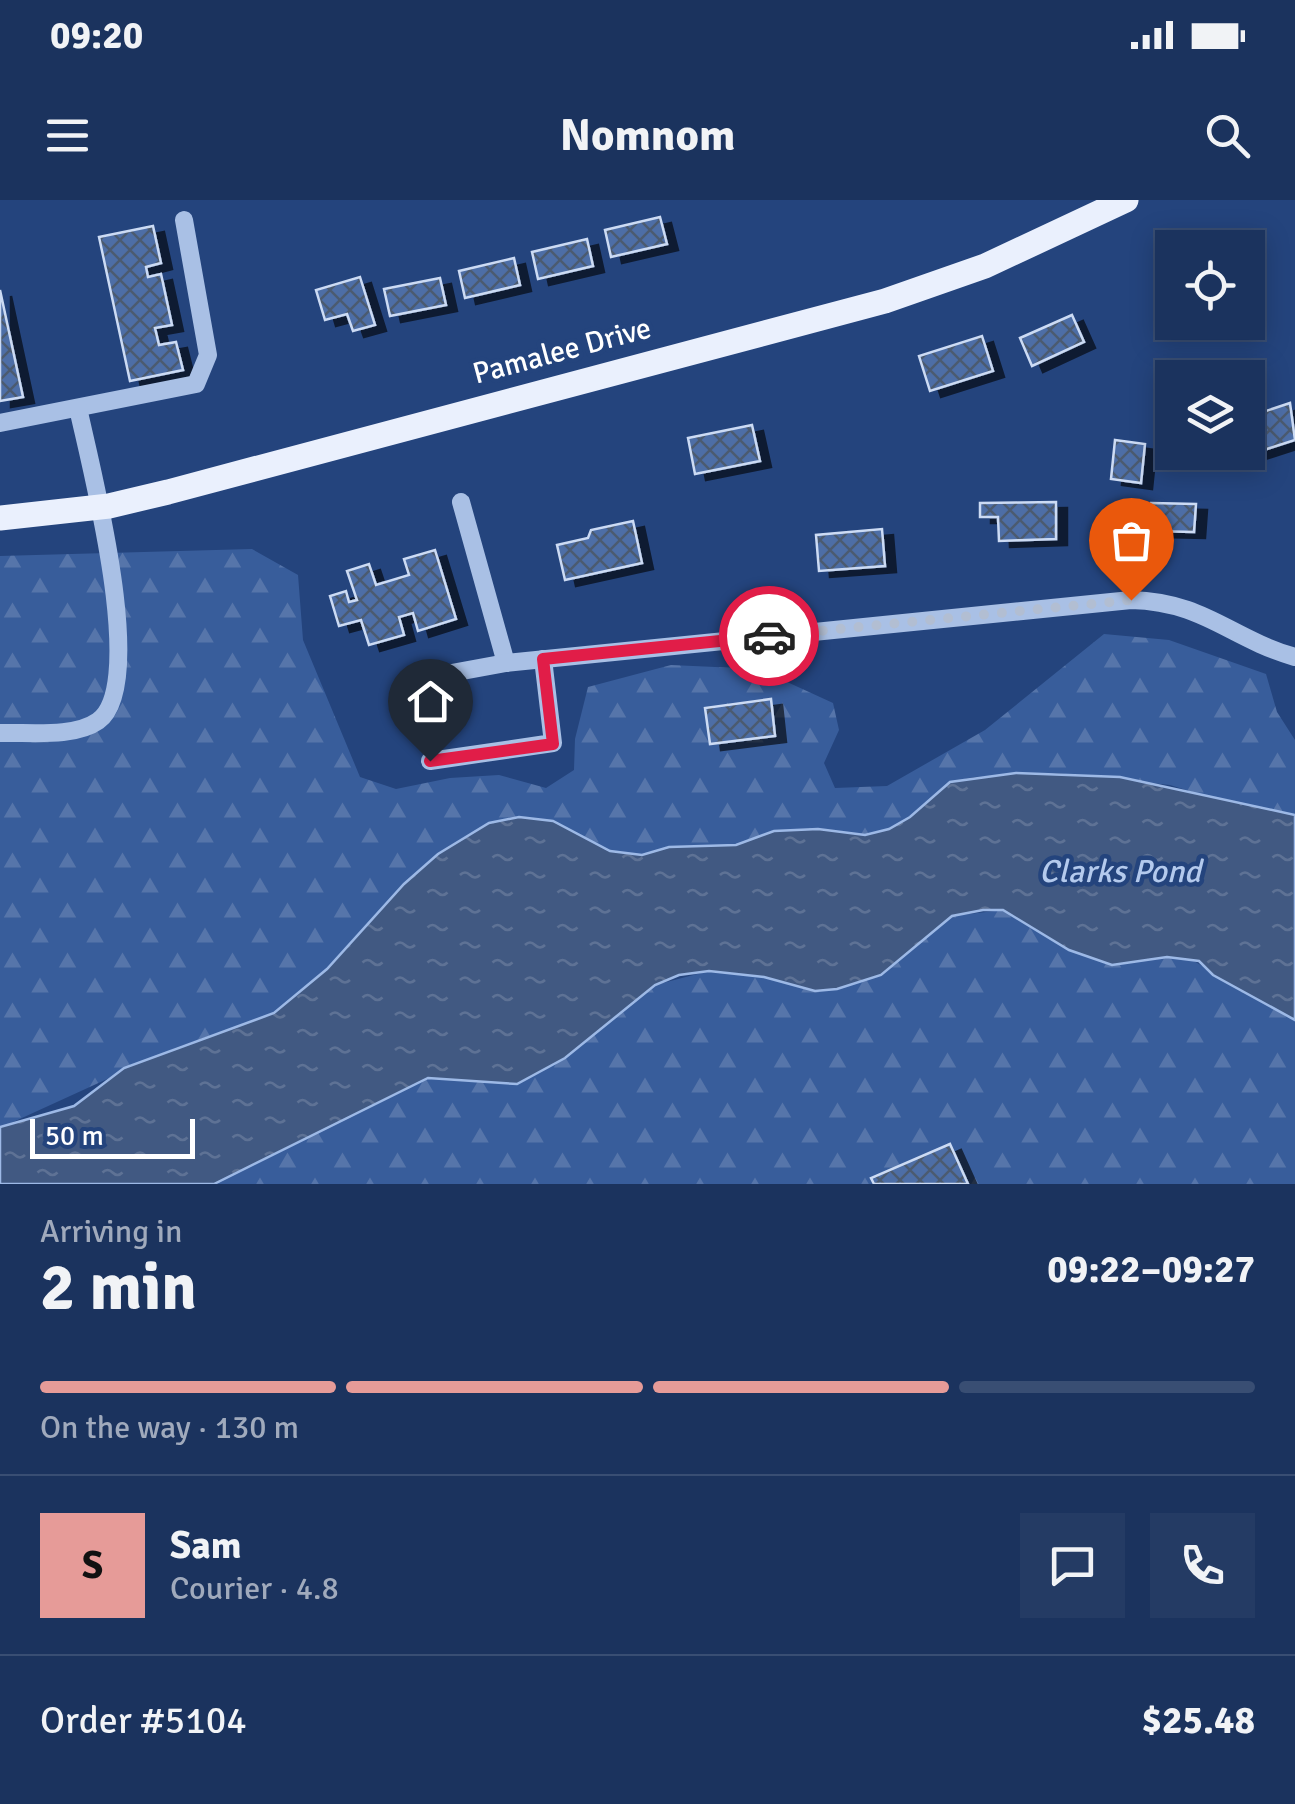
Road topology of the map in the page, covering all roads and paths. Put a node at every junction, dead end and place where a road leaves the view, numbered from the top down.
1 (1126, 200) edge
2 (184, 220) dead end
3 (78, 408) junction
4 (0, 423) edge
5 (461, 502) dead end
6 (100, 507) junction
7 (0, 518) edge
8 (1295, 657) edge
9 (543, 659) junction
10 (506, 663) junction
11 (408, 681) dead end
12 (0, 733) edge
13 (430, 761) dead end

1 - 6 main road, Pamalee Drive
2 - 3 street
3 - 4 street
3 - 6 street
5 - 10 street
6 - 7 main road, Pamalee Drive
6 - 12 street
8 - 9 street
9 - 10 street
9 - 13 street
10 - 11 street

